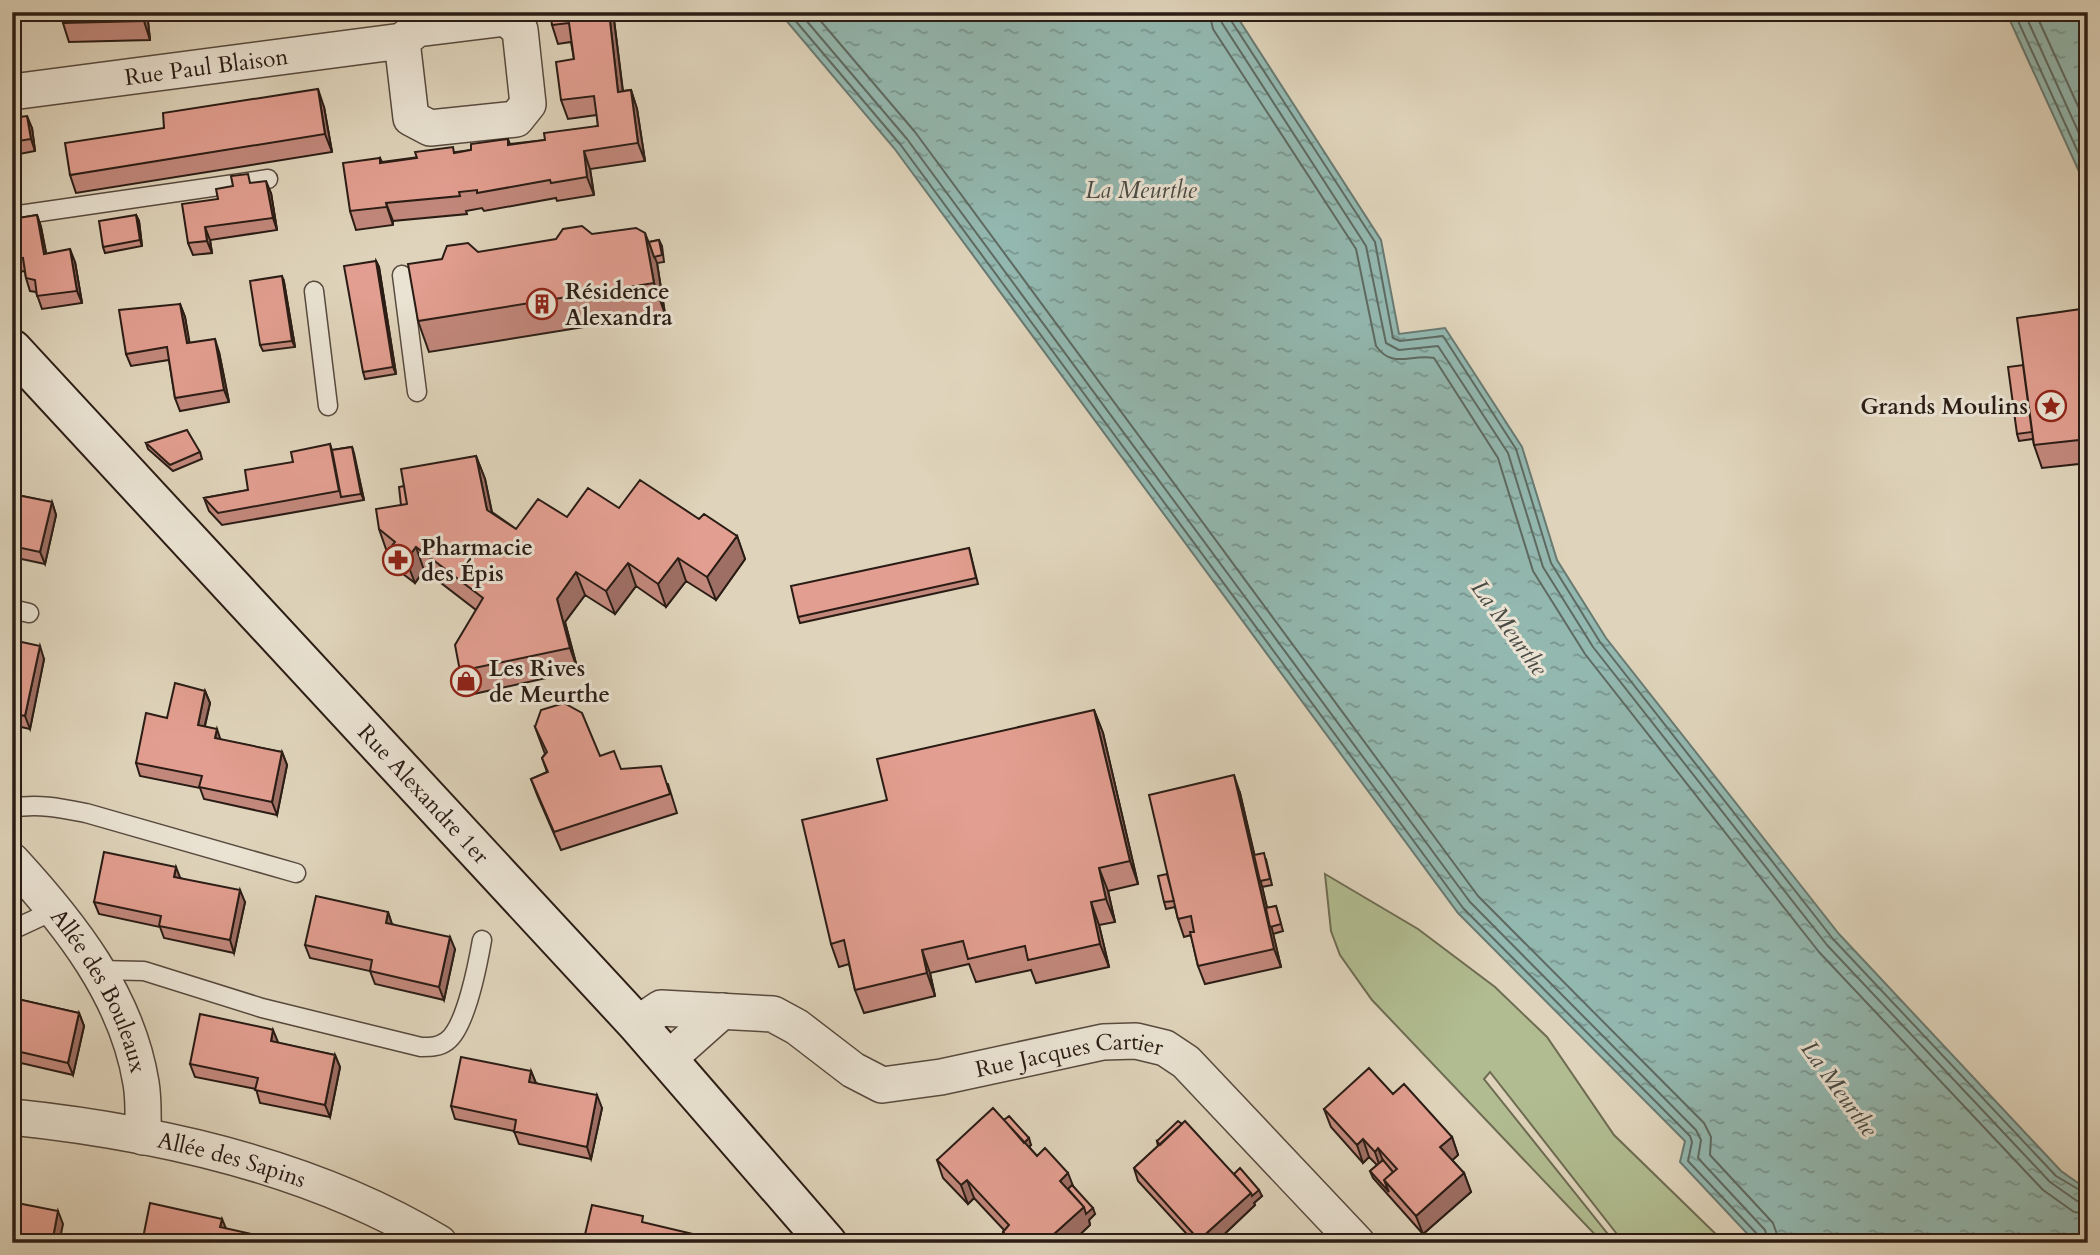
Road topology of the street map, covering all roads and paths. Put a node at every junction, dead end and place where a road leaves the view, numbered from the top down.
1 (402, 41) dead end
2 (12, 92) edge
3 (268, 179) edge
4 (12, 216) edge
5 (402, 275) dead end
6 (314, 291) dead end
7 (12, 349) edge
8 (417, 392) dead end
9 (328, 406) dead end
10 (12, 808) edge
11 (12, 861) edge
12 (296, 873) dead end
13 (55, 911) junction
14 (12, 930) edge
15 (482, 940) dead end
16 (98, 970) junction
17 (722, 1011) junction
18 (637, 1024) junction
19 (667, 1060) junction
20 (12, 1117) edge
21 (143, 1137) junction
22 (439, 1243) edge
23 (827, 1243) edge
24 (1357, 1243) edge

1 - 2 street, Rue Paul Blaison
3 - 4 lane
5 - 8 lane
6 - 9 lane
7 - 18 main road, Rue Alexandre 1er
10 - 12 lane
11 - 13 street, Allée des Bouleaux
13 - 14 lane
13 - 16 street, Allée des Bouleaux
15 - 16 lane
16 - 21 street, Allée des Bouleaux
17 - 18 street, Rue Jacques Cartier
17 - 19 street
17 - 24 street, Rue Jacques Cartier
18 - 19 main road, Rue Alexandre 1er
19 - 23 main road, Rue Alexandre 1er
20 - 21 street, Allée des Sapins
21 - 22 street, Allée des Sapins

